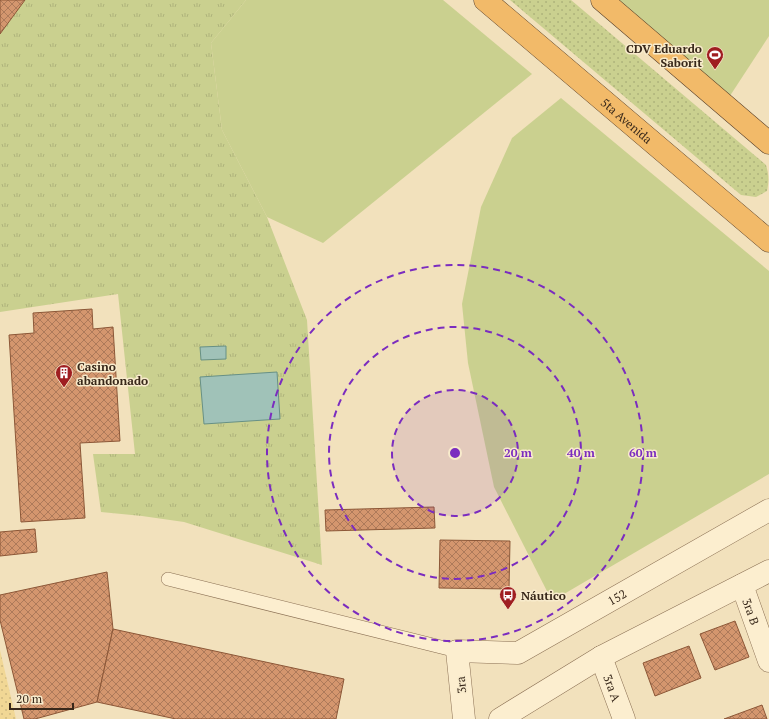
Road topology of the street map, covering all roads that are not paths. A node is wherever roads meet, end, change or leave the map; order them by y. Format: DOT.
graph roads {
  1 [pos="485,0"];
  2 [pos="602,0"];
  3 [pos="769,143"];
  4 [pos="768,240"];
  5 [pos="769,510"];
  6 [pos="769,570"];
  7 [pos="168,579"];
  8 [pos="742,585"];
  9 [pos="457,651"];
  10 [pos="601,657"];
  11 [pos="769,661"];
  12 [pos="464,719"];
  13 [pos="500,719"];
  14 [pos="624,719"];
  1 -- 4 [label="highway, 5ta Avenida"];
  2 -- 3 [label="highway"];
  5 -- 9 [label="street, 152"];
  6 -- 8 [label="street"];
  7 -- 9 [label="lane"];
  8 -- 10 [label="street"];
  8 -- 11 [label="street, 3ra B"];
  9 -- 12 [label="street, 3ra"];
  10 -- 13 [label="street"];
  10 -- 14 [label="street, 3ra A"];
}
